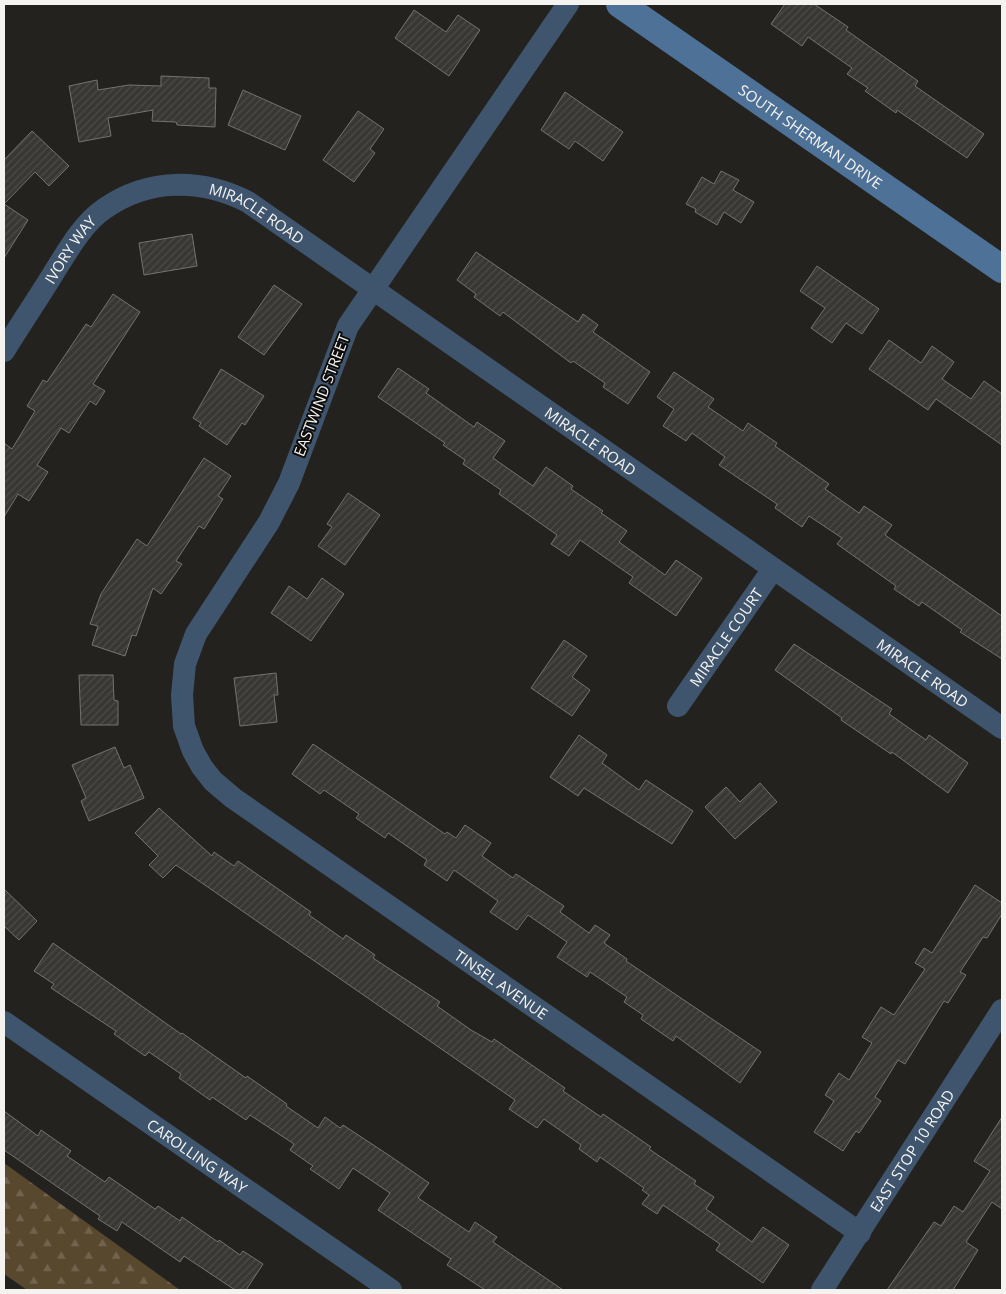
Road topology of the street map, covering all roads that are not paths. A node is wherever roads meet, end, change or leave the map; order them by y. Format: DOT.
graph roads {
  1 [pos="568,4"];
  2 [pos="620,4"];
  3 [pos="166,185"];
  4 [pos="1002,270"];
  5 [pos="373,290"];
  6 [pos="4,351"];
  7 [pos="773,569"];
  8 [pos="182,706"];
  9 [pos="678,706"];
  10 [pos="1002,728"];
  11 [pos="1002,1010"];
  12 [pos="4,1022"];
  13 [pos="860,1233"];
  14 [pos="391,1290"];
  15 [pos="822,1290"];
  1 -- 5 [label="street, EASTWIND STREET"];
  2 -- 4 [label="street, SOUTH SHERMAN DRIVE"];
  3 -- 5 [label="street, MIRACLE ROAD"];
  3 -- 6 [label="street, IVORY WAY"];
  5 -- 7 [label="street, MIRACLE ROAD"];
  5 -- 8 [label="street, EASTWIND STREET"];
  7 -- 9 [label="street, MIRACLE COURT"];
  7 -- 10 [label="street, MIRACLE ROAD"];
  8 -- 13 [label="street, TINSEL AVENUE"];
  11 -- 13 [label="street, EAST STOP 10 ROAD"];
  12 -- 14 [label="street, CAROLLING WAY"];
  13 -- 15 [label="street, EAST STOP 10 ROAD"];
}
